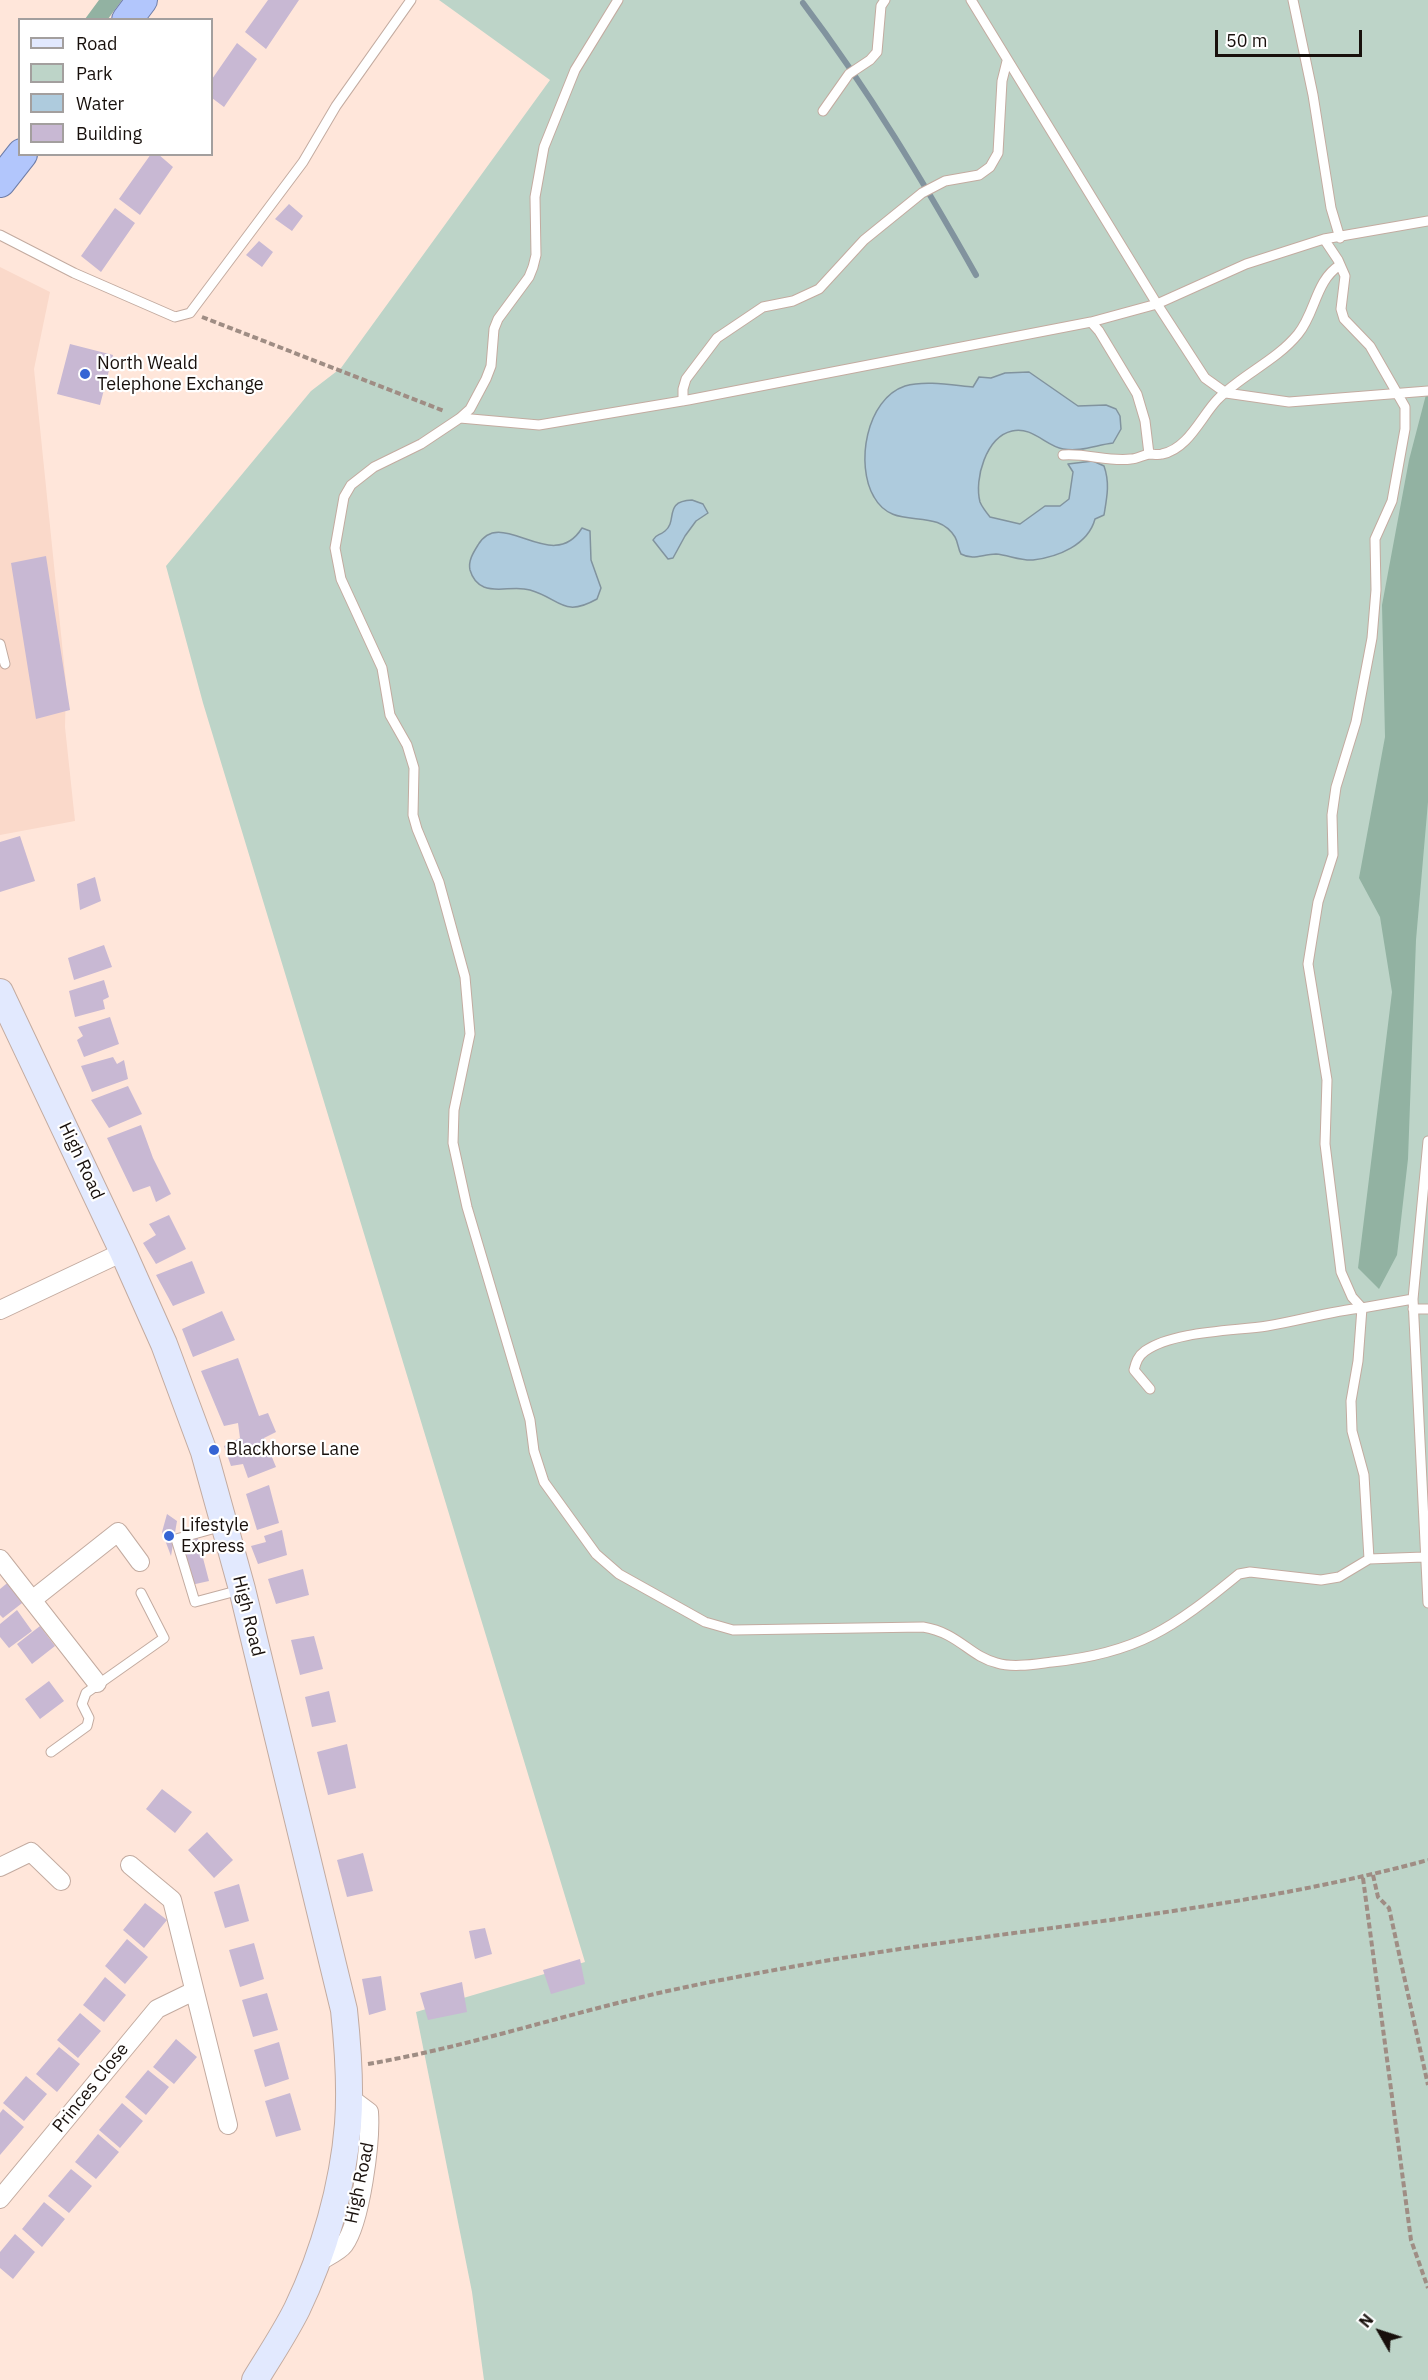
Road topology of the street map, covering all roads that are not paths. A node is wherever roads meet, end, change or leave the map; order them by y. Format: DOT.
graph roads {
  1 [pos="141,0"];
  2 [pos="411,0"];
  3 [pos="618,0"];
  4 [pos="885,0"];
  5 [pos="970,0"];
  6 [pos="1293,0"];
  7 [pos="128,18"];
  8 [pos="1007,62"];
  9 [pos="823,111"];
  10 [pos="20,156"];
  11 [pos="0,182"];
  12 [pos="1428,221"];
  13 [pos="0,235"];
  14 [pos="1340,238"];
  15 [pos="1324,239"];
  16 [pos="1340,265"];
  17 [pos="1157,304"];
  18 [pos="1091,322"];
  19 [pos="1428,391"];
  20 [pos="1226,393"];
  21 [pos="1400,393"];
  22 [pos="683,401"];
  23 [pos="460,418"];
  24 [pos="1149,454"];
  25 [pos="1063,455"];
  26 [pos="0,644"];
  27 [pos="5,664"];
  28 [pos="0,992"];
  29 [pos="1428,1141"];
  30 [pos="123,1252"];
  31 [pos="1413,1299"];
  32 [pos="1362,1308"];
  33 [pos="1413,1309"];
  34 [pos="1428,1309"];
  35 [pos="0,1310"];
  36 [pos="1150,1389"];
  37 [pos="225,1525"];
  38 [pos="1424,1557"];
  39 [pos="0,1558"];
  40 [pos="1369,1559"];
  41 [pos="140,1562"];
  42 [pos="242,1589"];
  43 [pos="141,1593"];
  44 [pos="32,1600"];
  45 [pos="1428,1603"];
  46 [pos="97,1683"];
  47 [pos="51,1752"];
  48 [pos="130,1865"];
  49 [pos="0,1867"];
  50 [pos="61,1881"];
  51 [pos="194,1991"];
  52 [pos="228,2125"];
  53 [pos="0,2199"];
  54 [pos="255,2380"];
  1 -- 7 [label="highway"];
  2 -- 13 [label="lane"];
  3 -- 23 [label="lane"];
  4 -- 9 [label="lane"];
  5 -- 8 [label="lane"];
  6 -- 14 [label="lane"];
  8 -- 17 [label="lane"];
  8 -- 22 [label="lane"];
  10 -- 11 [label="highway"];
  12 -- 14 [label="lane"];
  14 -- 15 [label="lane"];
  15 -- 16 [label="lane"];
  15 -- 17 [label="lane"];
  16 -- 20 [label="lane"];
  16 -- 21 [label="lane"];
  17 -- 18 [label="lane"];
  17 -- 20 [label="lane"];
  18 -- 22 [label="lane"];
  18 -- 24 [label="lane"];
  19 -- 21 [label="lane"];
  20 -- 21 [label="lane"];
  20 -- 24 [label="lane"];
  21 -- 32 [label="lane"];
  22 -- 23 [label="lane"];
  23 -- 40 [label="lane"];
  24 -- 25 [label="lane"];
  26 -- 27 [label="lane"];
  28 -- 30 [label="main road, High Road"];
  29 -- 31 [label="lane"];
  30 -- 35 [label="street"];
  30 -- 37 [label="main road, High Road"];
  31 -- 32 [label="lane"];
  31 -- 33 [label="lane"];
  32 -- 36 [label="lane"];
  32 -- 40 [label="lane"];
  33 -- 34 [label="lane"];
  33 -- 38 [label="lane"];
  37 -- 42 [label="main road, High Road"];
  37 -- 42 [label="lane"];
  38 -- 40 [label="lane"];
  38 -- 45 [label="lane"];
  39 -- 44 [label="street"];
  41 -- 44 [label="street"];
  42 -- 54 [label="main road, High Road"];
  43 -- 46 [label="lane"];
  44 -- 46 [label="street"];
  46 -- 47 [label="lane"];
  48 -- 51 [label="street"];
  49 -- 50 [label="street"];
  51 -- 52 [label="street"];
  51 -- 53 [label="street, Princes Close"];
}
